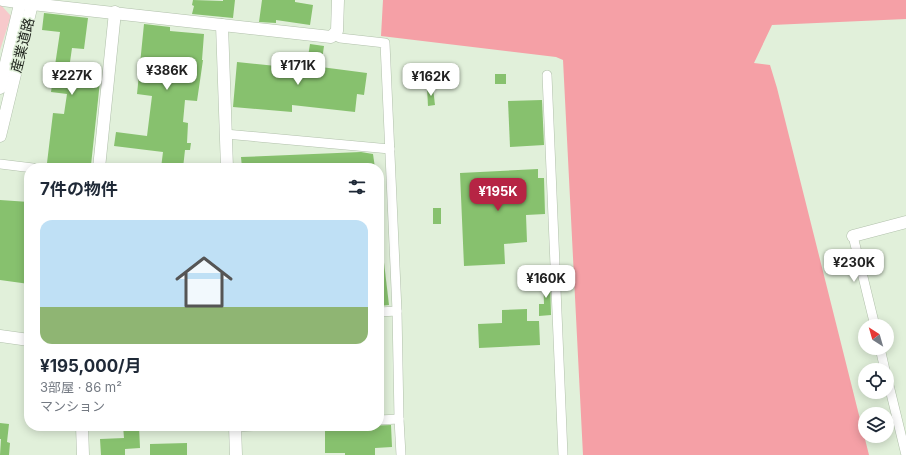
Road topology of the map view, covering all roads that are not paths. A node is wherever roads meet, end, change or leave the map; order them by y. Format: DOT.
graph roads {
  1 [pos="3,0"];
  2 [pos="338,0"];
  3 [pos="27,2"];
  4 [pos="114,12"];
  5 [pos="222,26"];
  6 [pos="334,35"];
  7 [pos="547,75"];
  8 [pos="0,88"];
  9 [pos="225,134"];
  10 [pos="0,136"];
  11 [pos="390,149"];
  12 [pos="99,163"];
  13 [pos="226,163"];
  14 [pos="0,164"];
  15 [pos="24,167"];
  16 [pos="906,222"];
  17 [pos="853,236"];
  18 [pos="397,311"];
  19 [pos="384,312"];
  20 [pos="873,319"];
  21 [pos="0,336"];
  22 [pos="24,339"];
  23 [pos="892,399"];
  24 [pos="399,419"];
  25 [pos="384,420"];
  26 [pos="82,431"];
  27 [pos="235,431"];
  28 [pos="906,454"];
  29 [pos="83,455"];
  30 [pos="236,455"];
  31 [pos="401,455"];
  32 [pos="563,455"];
  1 -- 3 [label="street"];
  2 -- 6 [label="street"];
  3 -- 4 [label="street"];
  3 -- 8 [label="street, 産業道路"];
  3 -- 10 [label="street, 産業道路"];
  4 -- 5 [label="street"];
  4 -- 12 [label="street"];
  5 -- 6 [label="street"];
  5 -- 9 [label="street"];
  6 -- 11 [label="street"];
  7 -- 32 [label="street"];
  9 -- 11 [label="street"];
  9 -- 13 [label="street"];
  11 -- 18 [label="street"];
  14 -- 15 [label="street"];
  16 -- 17 [label="street"];
  17 -- 20 [label="street"];
  18 -- 19 [label="street"];
  18 -- 24 [label="street"];
  21 -- 22 [label="street"];
  23 -- 28 [label="street"];
  24 -- 25 [label="street"];
  24 -- 31 [label="street"];
  26 -- 29 [label="street"];
  27 -- 30 [label="street"];
}
